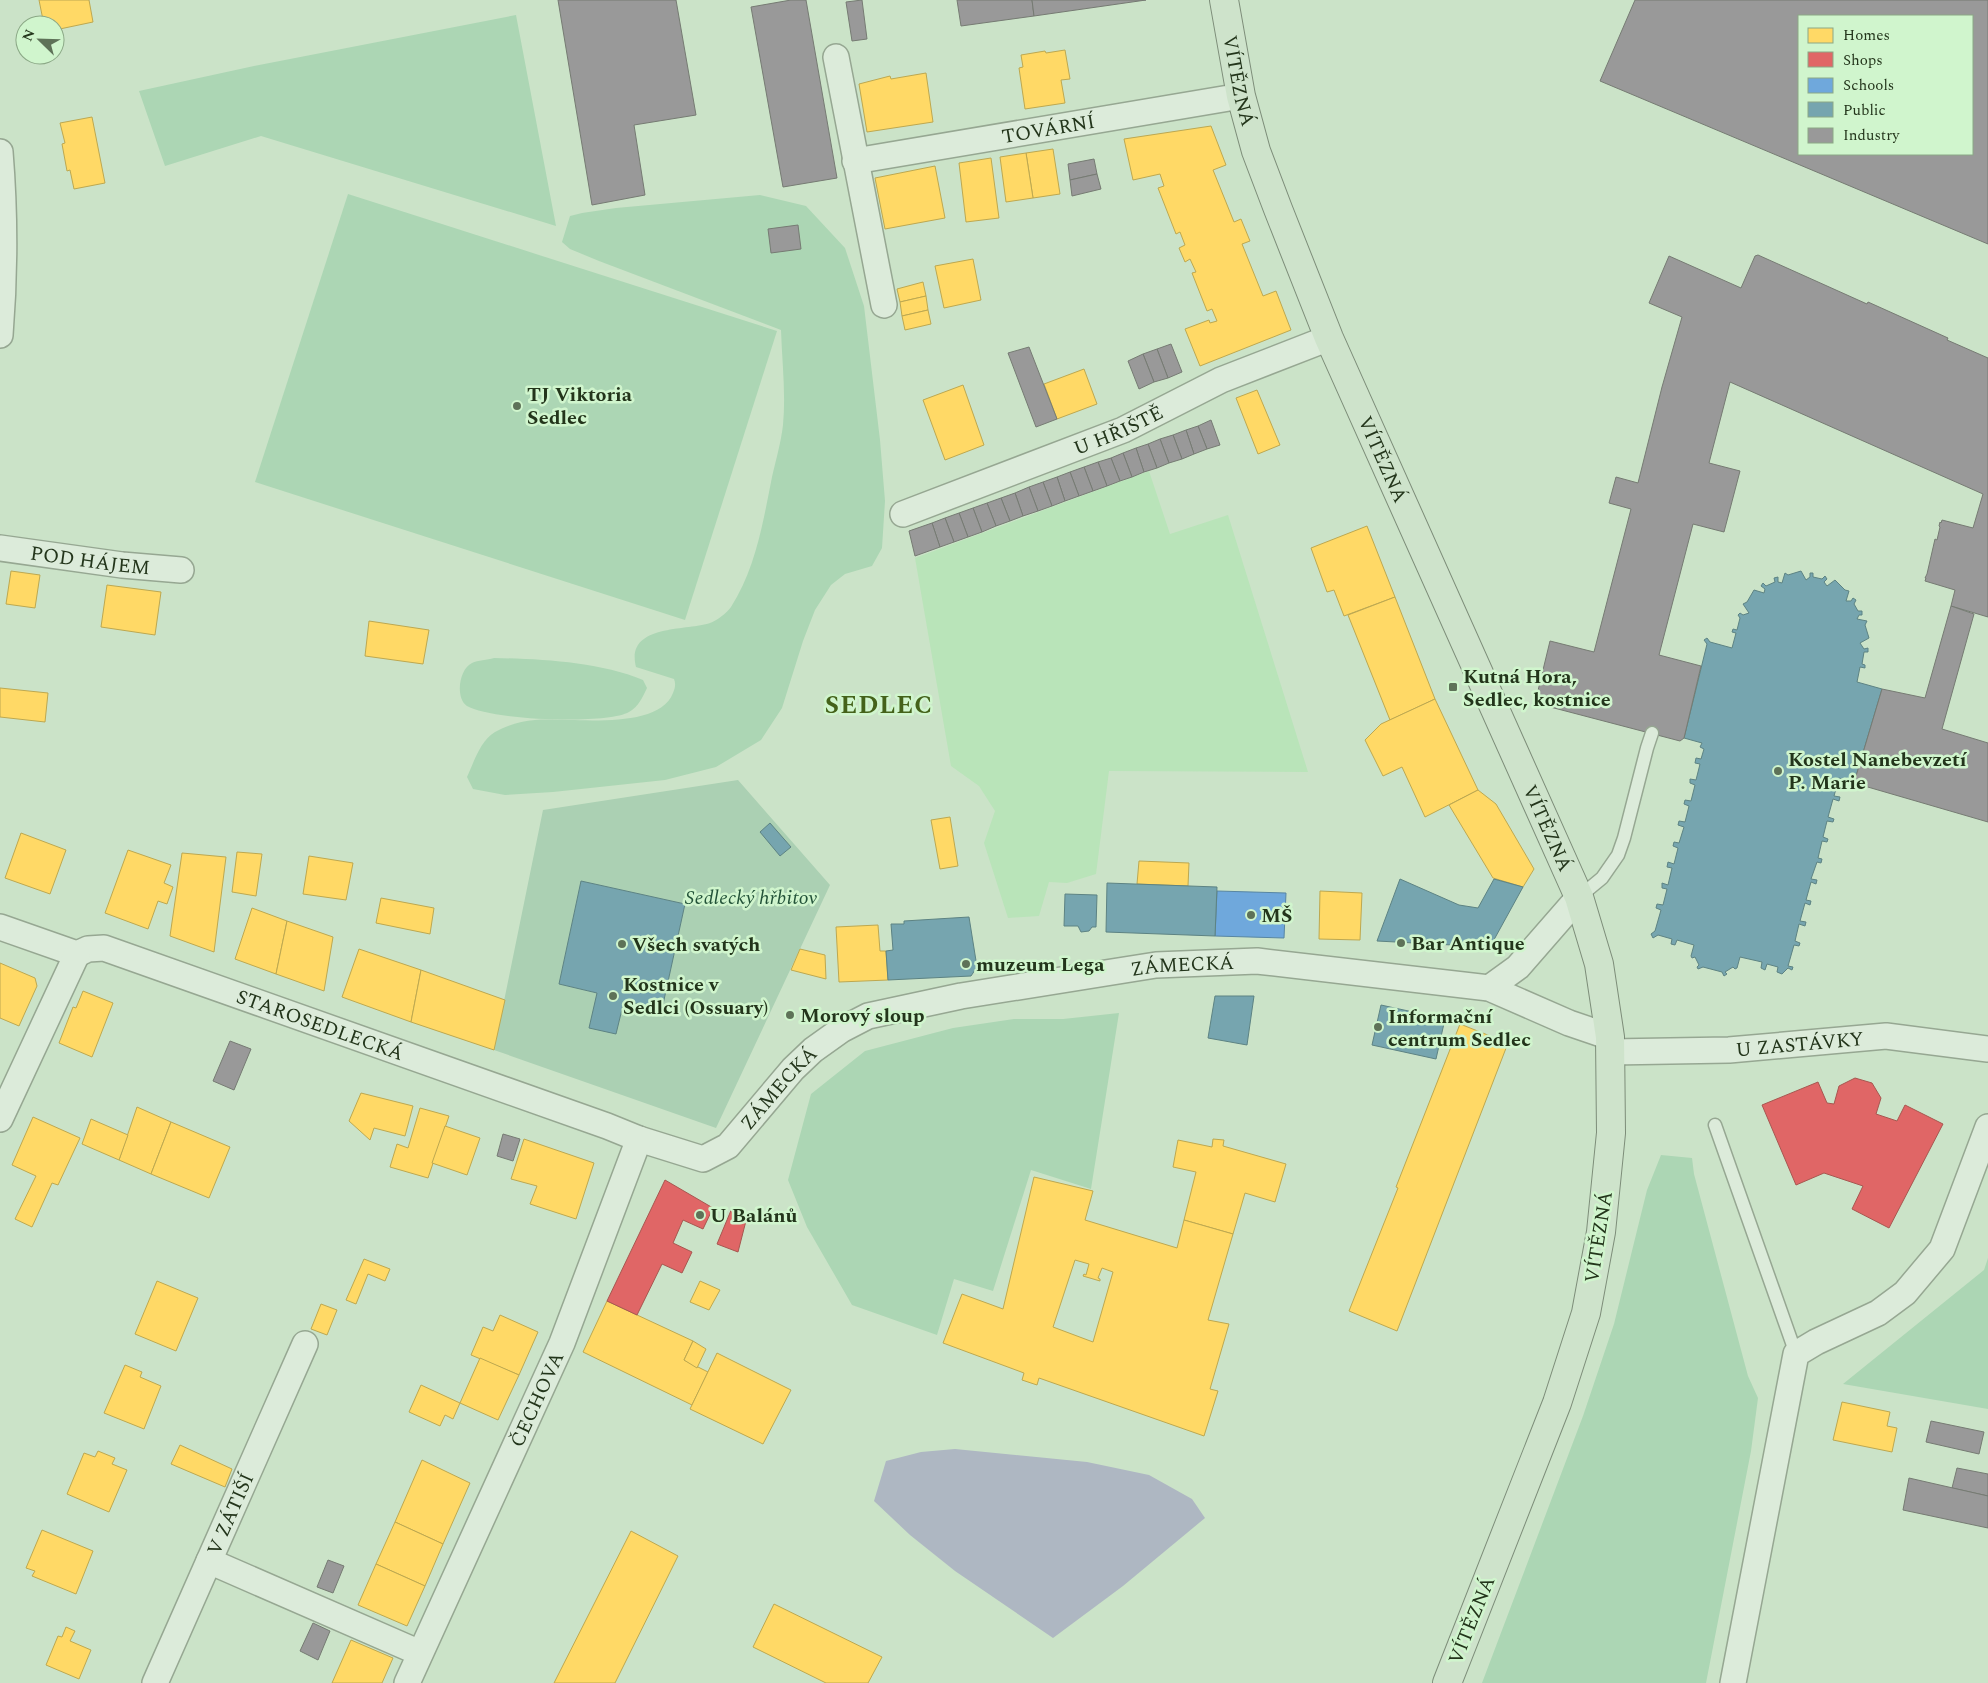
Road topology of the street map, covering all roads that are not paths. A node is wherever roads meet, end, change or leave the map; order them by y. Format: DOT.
graph roads {
  1 [pos="1224,0"];
  2 [pos="836,57"];
  3 [pos="1241,96"];
  4 [pos="0,152"];
  5 [pos="855,162"];
  6 [pos="884,304"];
  7 [pos="0,334"];
  8 [pos="1329,338"];
  9 [pos="903,514"];
  10 [pos="0,548"];
  11 [pos="181,570"];
  12 [pos="1652,733"];
  13 [pos="1579,897"];
  14 [pos="0,927"];
  15 [pos="77,954"];
  16 [pos="1489,988"];
  17 [pos="1611,1045"];
  18 [pos="1988,1049"];
  19 [pos="0,1119"];
  20 [pos="1715,1126"];
  21 [pos="1988,1127"];
  22 [pos="639,1138"];
  23 [pos="304,1344"];
  24 [pos="1796,1354"];
  25 [pos="209,1561"];
  26 [pos="420,1653"];
  27 [pos="156,1683"];
  28 [pos="407,1683"];
  29 [pos="1447,1683"];
  30 [pos="1733,1683"];
  1 -- 3 [label="main road, VÍTĚZNÁ"];
  2 -- 5 [label="street"];
  3 -- 5 [label="street, TOVÁRNÍ"];
  3 -- 8 [label="main road, VÍTĚZNÁ"];
  4 -- 7 [label="street"];
  5 -- 6 [label="street"];
  8 -- 9 [label="street, U HŘIŠTĚ"];
  8 -- 13 [label="main road, VÍTĚZNÁ"];
  10 -- 11 [label="street, POD HÁJEM"];
  12 -- 13 [label="lane"];
  13 -- 16 [label="street"];
  13 -- 17 [label="main road, VÍTĚZNÁ"];
  14 -- 15 [label="street"];
  15 -- 19 [label="street"];
  15 -- 22 [label="street, STAROSEDLECKÁ"];
  16 -- 17 [label="street, ZÁMECKÁ"];
  16 -- 22 [label="street, ZÁMECKÁ"];
  17 -- 18 [label="street, U ZASTÁVKY"];
  17 -- 29 [label="main road, VÍTĚZNÁ"];
  20 -- 24 [label="lane"];
  21 -- 24 [label="street"];
  22 -- 26 [label="street, ČECHOVA"];
  23 -- 25 [label="street, V ZÁTIŠÍ"];
  24 -- 30 [label="street"];
  25 -- 26 [label="street"];
  25 -- 27 [label="street, V ZÁTIŠÍ"];
  26 -- 28 [label="street, ČECHOVA"];
}
